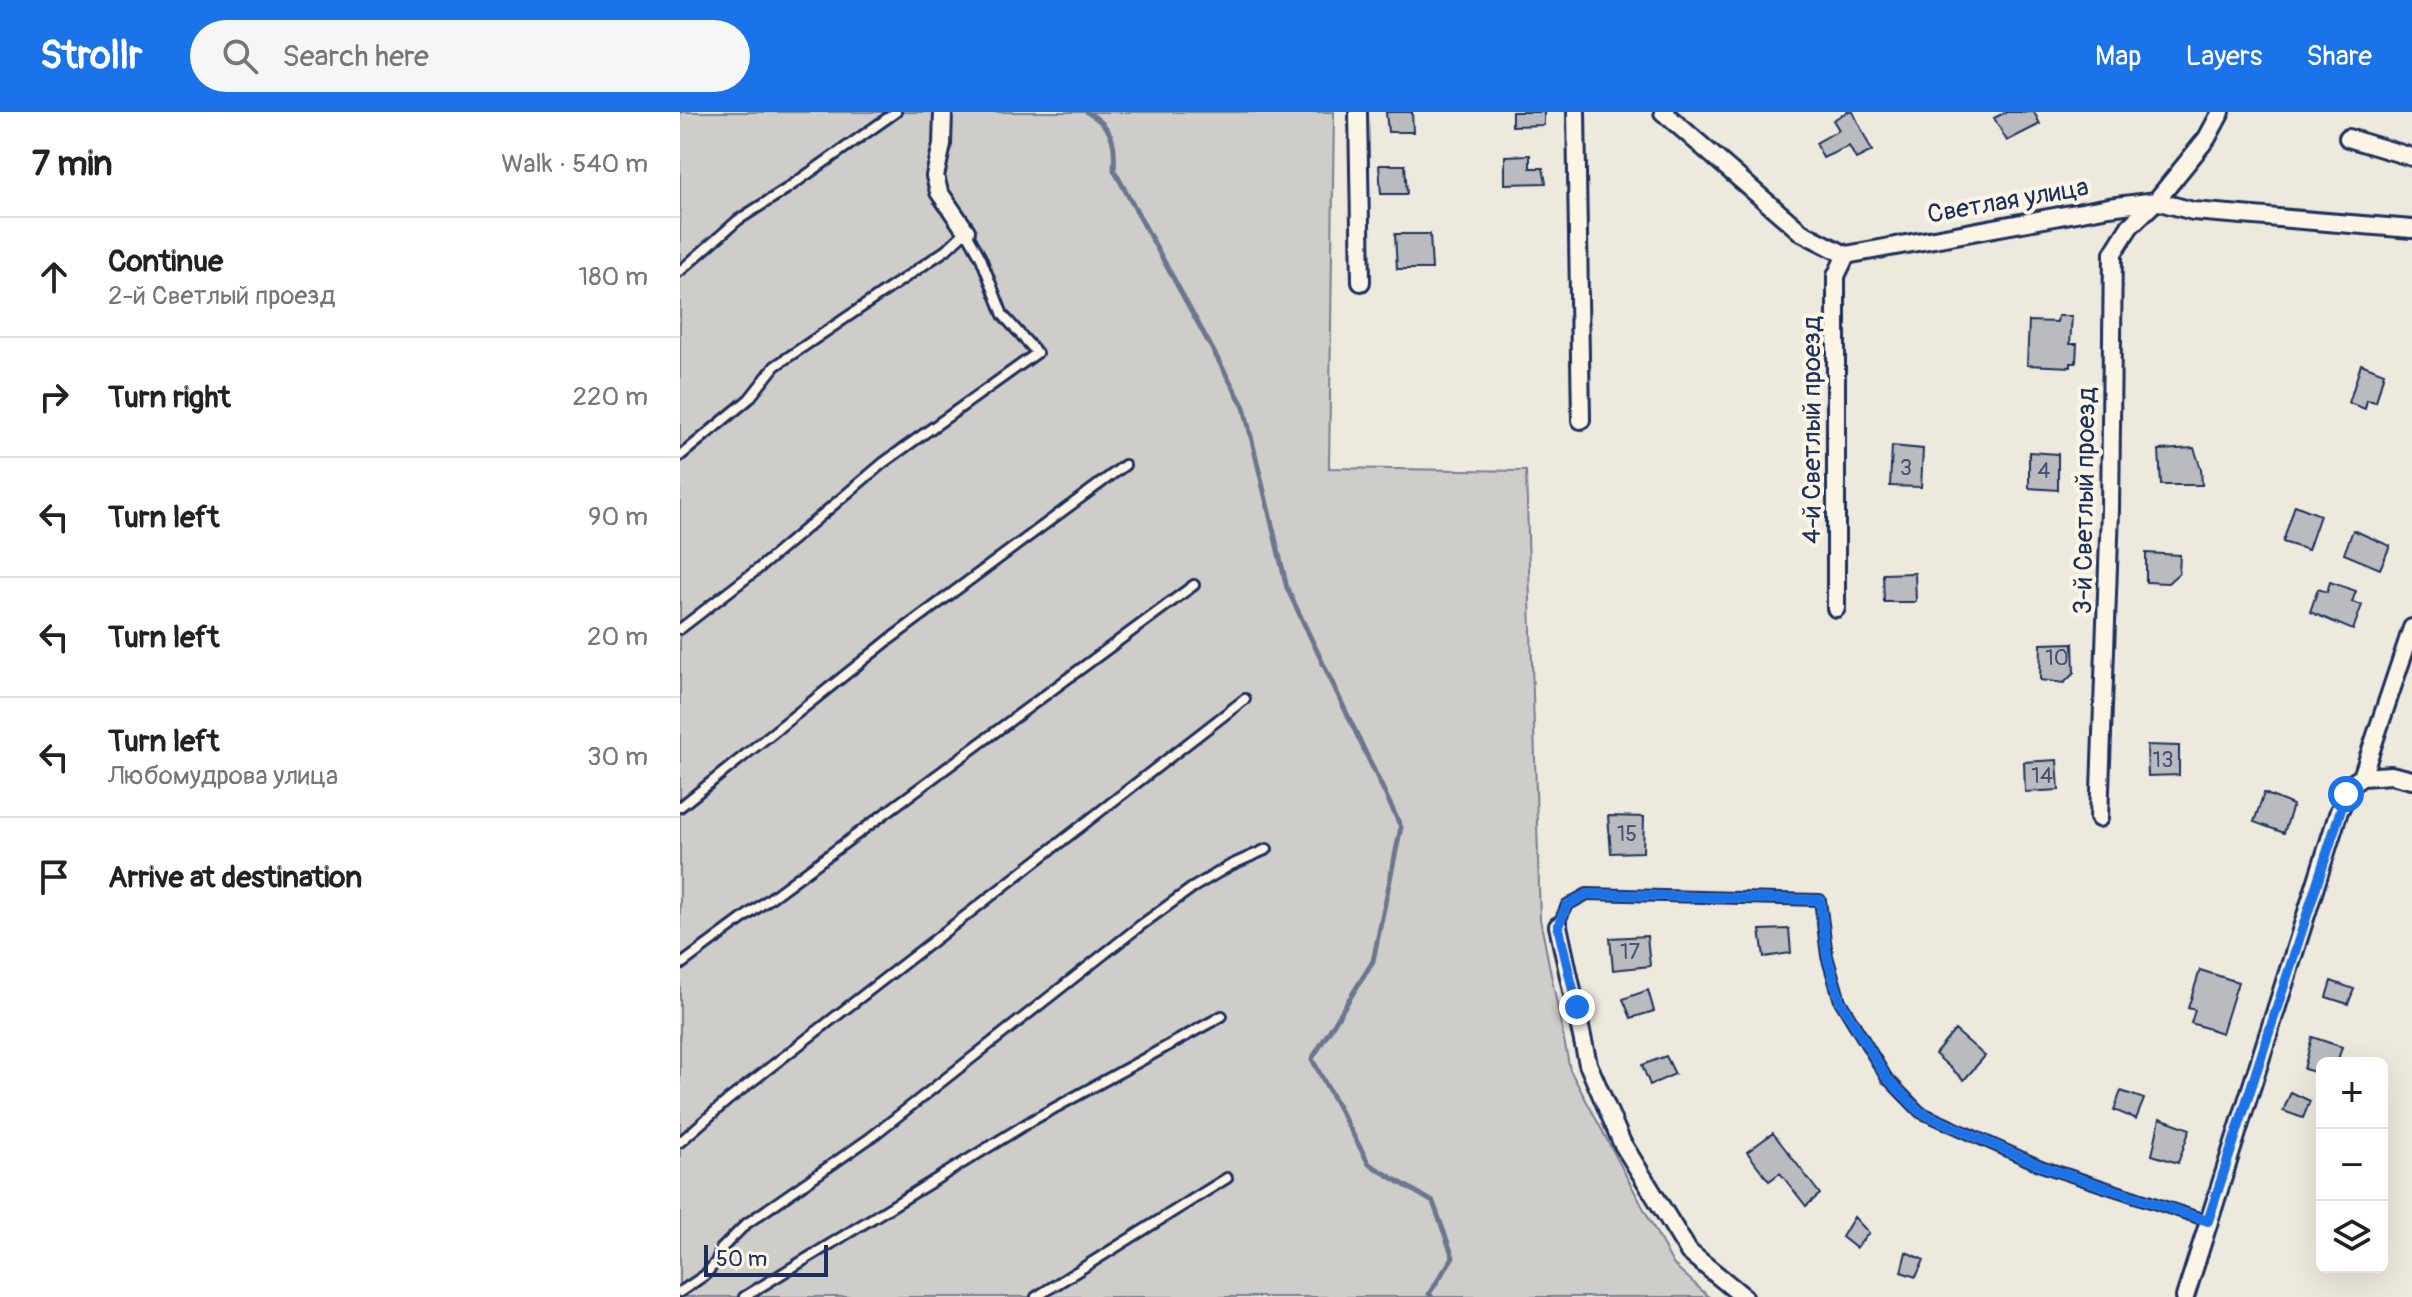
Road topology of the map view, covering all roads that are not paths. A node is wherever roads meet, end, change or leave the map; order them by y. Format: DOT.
graph roads {
  1 [pos="896,112"];
  2 [pos="943,112"];
  3 [pos="1358,112"];
  4 [pos="1576,112"];
  5 [pos="1663,112"];
  6 [pos="2221,112"];
  7 [pos="2348,138"];
  8 [pos="2412,157"];
  9 [pos="2156,201"];
  10 [pos="2412,229"];
  11 [pos="966,231"];
  12 [pos="1846,255"];
  13 [pos="680,271"];
  14 [pos="1361,282"];
  15 [pos="1581,420"];
  16 [pos="680,456"];
  17 [pos="1125,465"];
  18 [pos="1194,585"];
  19 [pos="1836,608"];
  20 [pos="2412,628"];
  21 [pos="680,629"];
  22 [pos="1245,699"];
  23 [pos="2362,777"];
  24 [pos="2412,780"];
  25 [pos="680,807"];
  26 [pos="2099,818"];
  27 [pos="1267,849"];
  28 [pos="1558,926"];
  29 [pos="680,965"];
  30 [pos="1222,1016"];
  31 [pos="680,1142"];
  32 [pos="1227,1178"];
  33 [pos="2208,1221"];
  34 [pos="680,1292"];
  35 [pos="744,1297"];
  36 [pos="1036,1297"];
  37 [pos="1744,1297"];
  38 [pos="2185,1297"];
  1 -- 13 [label="lane"];
  2 -- 11 [label="street"];
  3 -- 14 [label="street"];
  4 -- 15 [label="street"];
  5 -- 12 [label="street"];
  6 -- 9 [label="street, 3-й Светлый проезд"];
  7 -- 8 [label="street"];
  9 -- 10 [label="street, Светлая улица"];
  9 -- 12 [label="street, Светлая улица"];
  9 -- 26 [label="street, 3-й Светлый проезд"];
  11 -- 16 [label="lane"];
  11 -- 21 [label="lane"];
  12 -- 19 [label="street, 4-й Светлый проезд"];
  17 -- 25 [label="lane"];
  18 -- 29 [label="lane"];
  20 -- 23 [label="street"];
  22 -- 31 [label="lane"];
  23 -- 24 [label="street"];
  23 -- 33 [label="street"];
  27 -- 34 [label="lane"];
  28 -- 33 [label="lane"];
  28 -- 37 [label="street"];
  30 -- 35 [label="lane"];
  32 -- 36 [label="lane"];
  33 -- 38 [label="street"];
}
